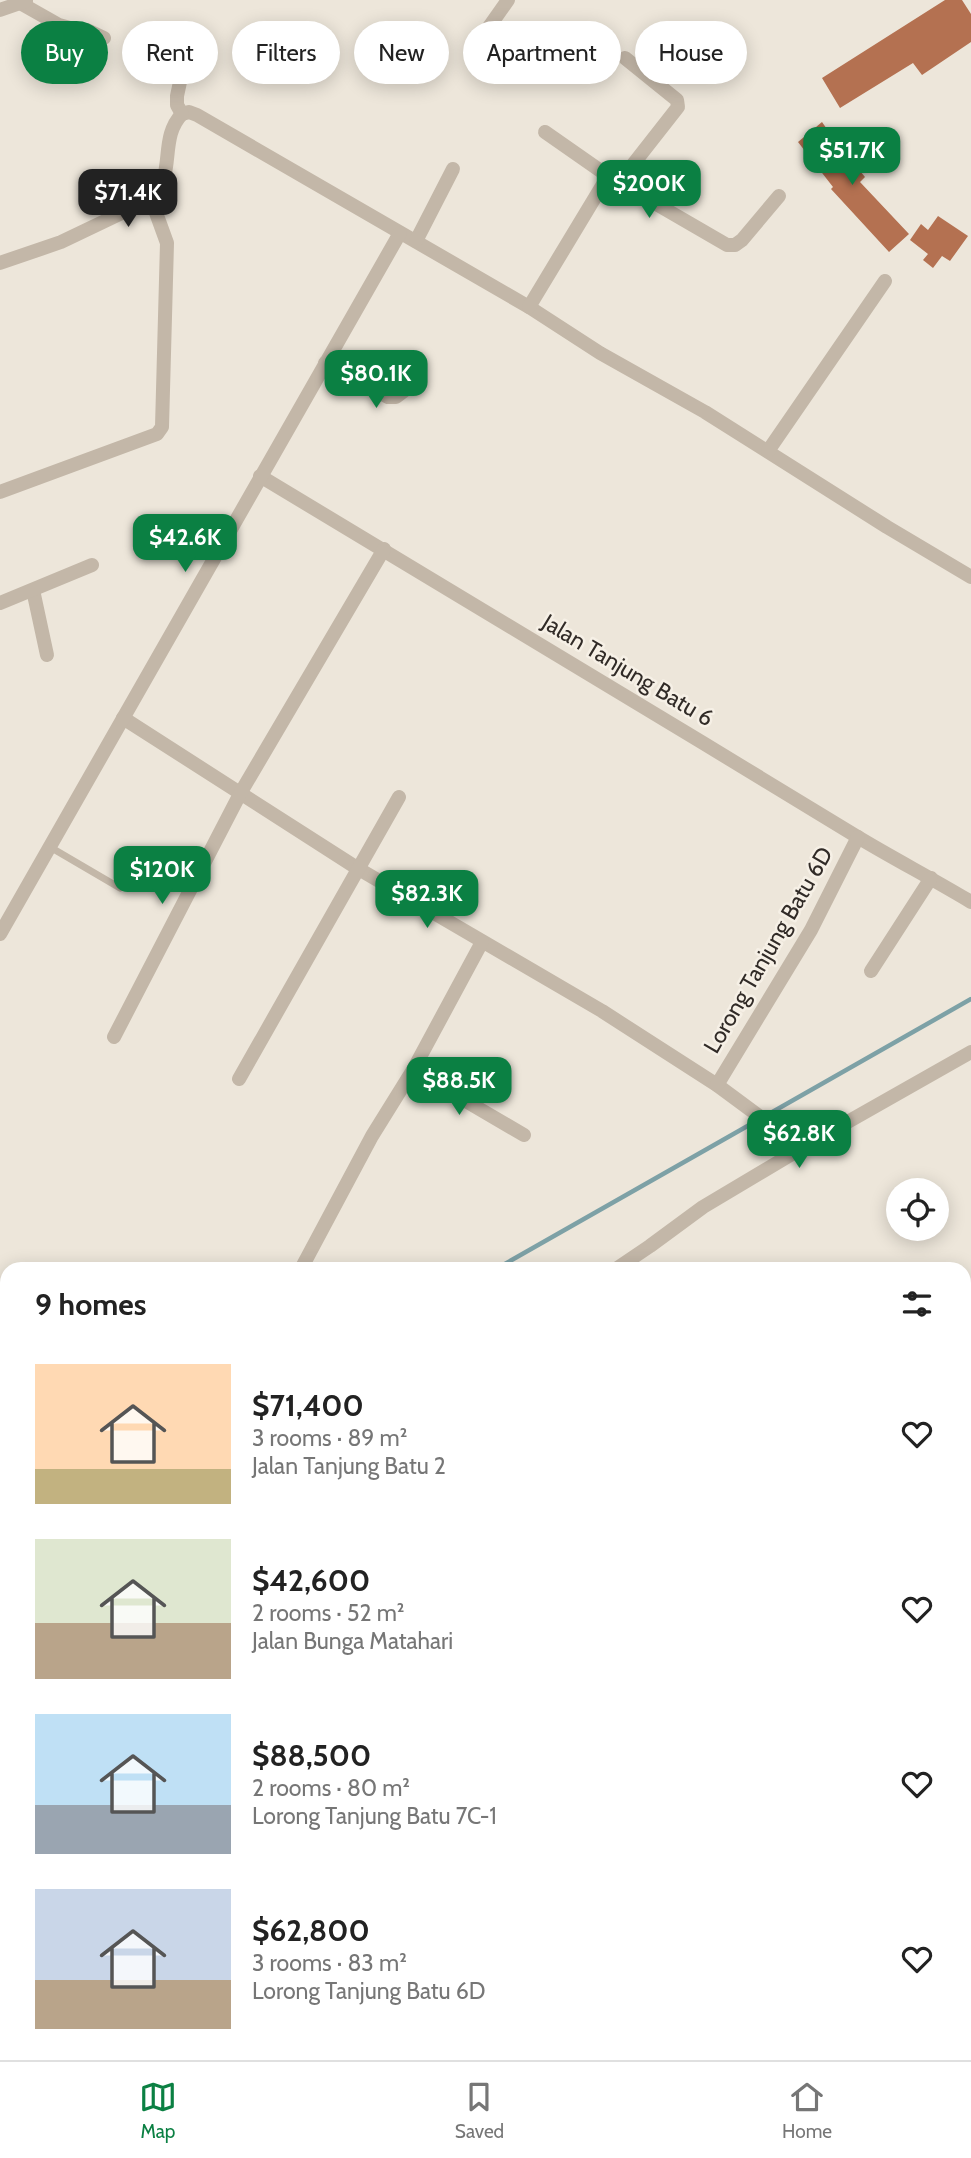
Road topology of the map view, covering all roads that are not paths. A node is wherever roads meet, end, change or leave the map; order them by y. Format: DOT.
graph roads {
  1 [pos="508,0"];
  2 [pos="24,2"];
  3 [pos="0,10"];
  4 [pos="53,21"];
  5 [pos="493,21"];
  6 [pos="625,58"];
  7 [pos="180,84"];
  8 [pos="181,114"];
  9 [pos="545,132"];
  10 [pos="453,169"];
  11 [pos="614,179"];
  12 [pos="779,197"];
  13 [pos="150,199"];
  14 [pos="400,233"];
  15 [pos="416,241"];
  16 [pos="0,263"];
  17 [pos="885,281"];
  18 [pos="529,307"];
  19 [pos="324,363"];
  20 [pos="413,376"];
  21 [pos="768,451"];
  22 [pos="260,477"];
  23 [pos="0,492"];
  24 [pos="384,550"];
  25 [pos="92,565"];
  26 [pos="971,577"];
  27 [pos="33,590"];
  28 [pos="0,603"];
  29 [pos="47,655"];
  30 [pos="123,718"];
  31 [pos="240,792"];
  32 [pos="399,797"];
  33 [pos="858,837"];
  34 [pos="50,847"];
  35 [pos="357,868"];
  36 [pos="931,877"];
  37 [pos="120,888"];
  38 [pos="971,902"];
  39 [pos="0,934"];
  40 [pos="482,942"];
  41 [pos="871,971"];
  42 [pos="114,1037"];
  43 [pos="971,1052"];
  44 [pos="412,1070"];
  45 [pos="239,1079"];
  46 [pos="717,1085"];
  47 [pos="524,1135"];
  48 [pos="798,1151"];
  49 [pos="305,1262"];
  50 [pos="626,1262"];
  1 -- 5 [label="street"];
  2 -- 3 [label="street"];
  2 -- 4 [label="street"];
  6 -- 11 [label="street"];
  7 -- 8 [label="street"];
  8 -- 13 [label="street"];
  8 -- 14 [label="street"];
  9 -- 11 [label="street"];
  10 -- 15 [label="street"];
  11 -- 12 [label="street"];
  11 -- 18 [label="street"];
  13 -- 16 [label="street"];
  13 -- 23 [label="street"];
  14 -- 15 [label="street"];
  14 -- 19 [label="street"];
  15 -- 18 [label="street"];
  17 -- 21 [label="street"];
  18 -- 21 [label="street"];
  19 -- 20 [label="street"];
  19 -- 22 [label="street"];
  21 -- 26 [label="street"];
  22 -- 24 [label="street, Jalan Tanjung Batu 6"];
  22 -- 30 [label="street"];
  24 -- 31 [label="street"];
  24 -- 33 [label="street, Jalan Tanjung Batu 6"];
  25 -- 27 [label="street"];
  27 -- 28 [label="street"];
  27 -- 29 [label="street"];
  30 -- 31 [label="street"];
  30 -- 34 [label="street"];
  31 -- 35 [label="street"];
  31 -- 42 [label="street"];
  32 -- 35 [label="street"];
  33 -- 36 [label="street, Jalan Tanjung Batu 6"];
  33 -- 46 [label="street, Lorong Tanjung Batu 6D"];
  34 -- 37 [label="lane"];
  34 -- 39 [label="street"];
  35 -- 40 [label="street"];
  35 -- 45 [label="street"];
  36 -- 38 [label="street, Jalan Tanjung Batu 6"];
  36 -- 41 [label="street"];
  40 -- 44 [label="street"];
  40 -- 46 [label="street"];
  43 -- 48 [label="street"];
  44 -- 47 [label="street"];
  44 -- 49 [label="street"];
  46 -- 48 [label="street"];
  48 -- 50 [label="street"];
}
